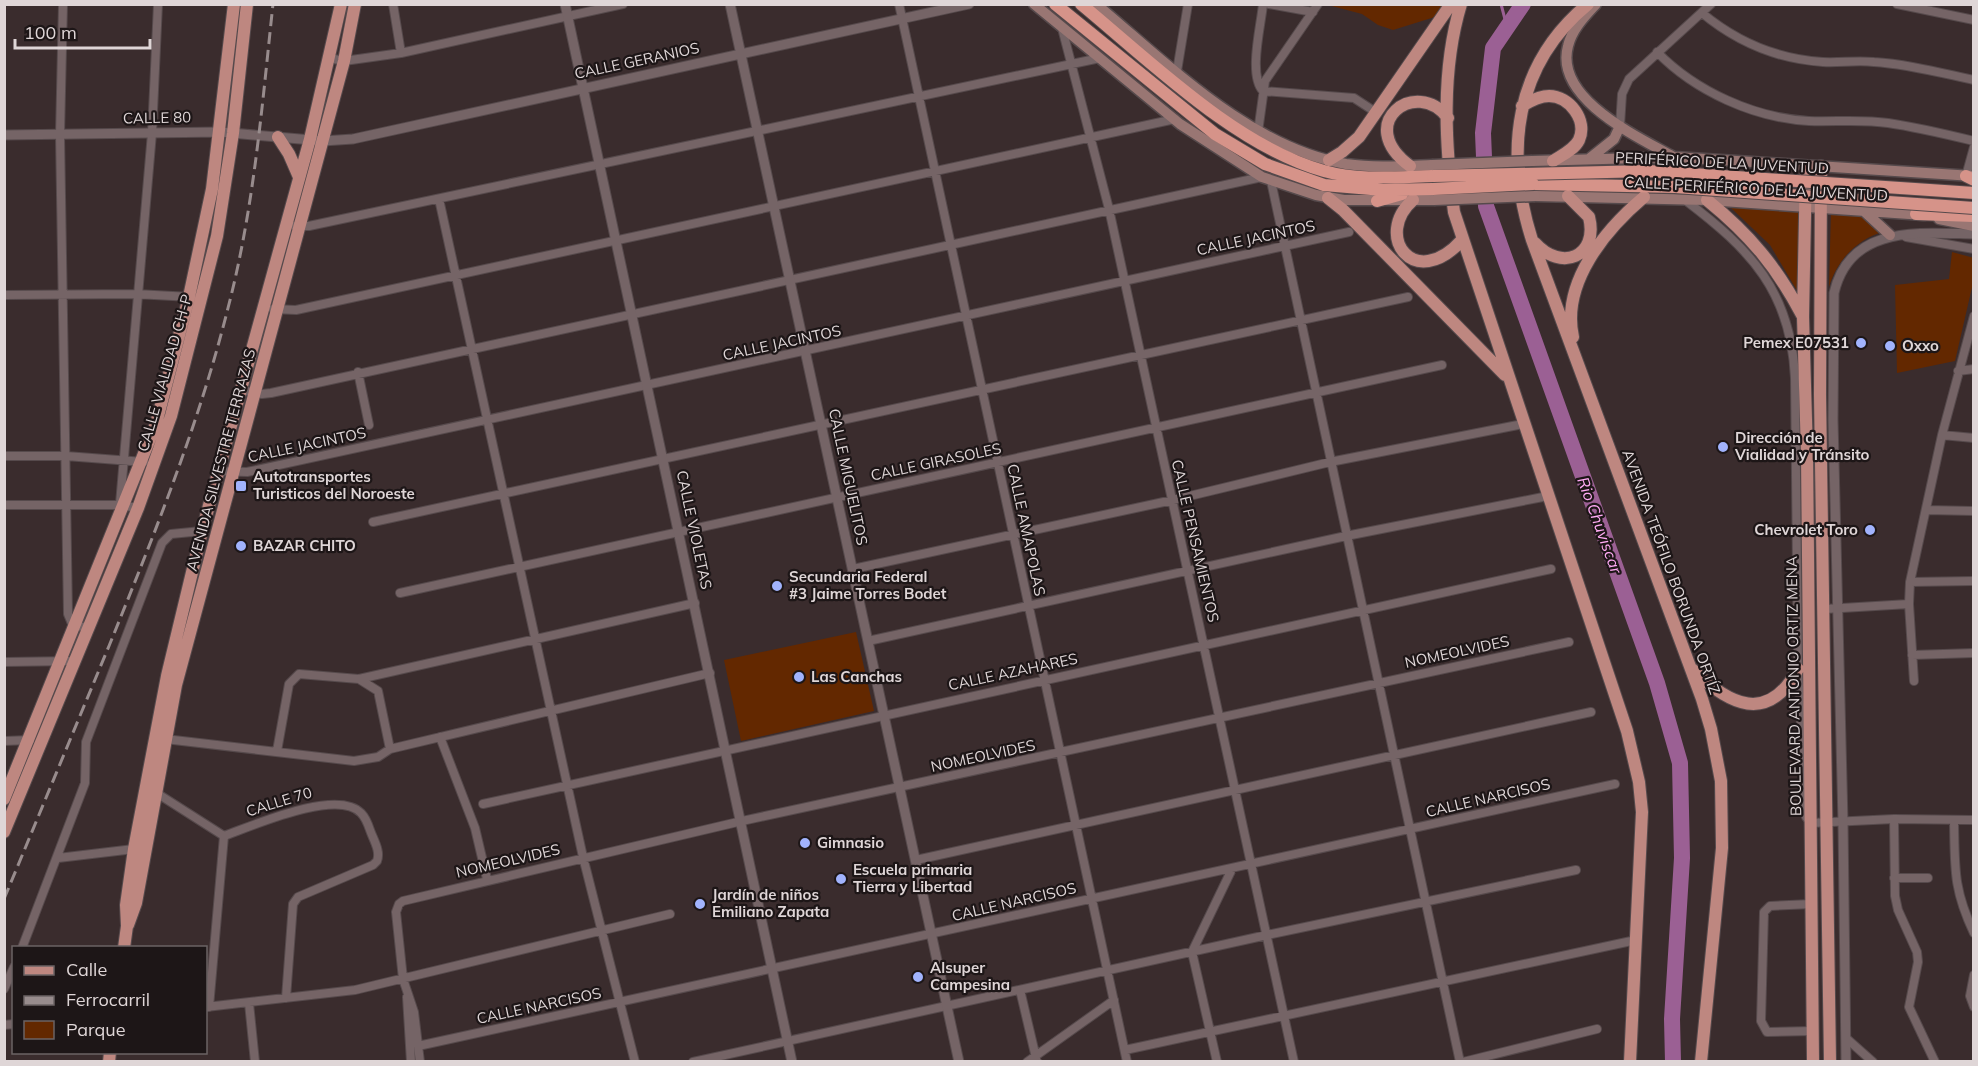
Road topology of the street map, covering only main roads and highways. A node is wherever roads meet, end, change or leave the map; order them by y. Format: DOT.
graph roads {
  1 [pos="234,4"];
  2 [pos="247,4"];
  3 [pos="340,4"];
  4 [pos="355,4"];
  5 [pos="1034,4"];
  6 [pos="1055,4"];
  7 [pos="1081,4"];
  8 [pos="1096,4"];
  9 [pos="1450,4"];
  10 [pos="1461,4"];
  11 [pos="1588,4"];
  12 [pos="1596,4"];
  13 [pos="1522,106"];
  14 [pos="1448,118"];
  15 [pos="1620,126"];
  16 [pos="227,133"];
  17 [pos="278,136"];
  18 [pos="1674,157"];
  19 [pos="1589,159"];
  20 [pos="1329,160"];
  21 [pos="1553,161"];
  22 [pos="1410,166"];
  23 [pos="1806,166"];
  24 [pos="1821,166"];
  25 [pos="299,177"];
  26 [pos="1971,177"];
  27 [pos="1431,184"];
  28 [pos="1675,187"];
  29 [pos="1534,190"];
  30 [pos="1974,193"];
  31 [pos="1568,196"];
  32 [pos="1644,197"];
  33 [pos="1328,198"];
  34 [pos="1413,200"];
  35 [pos="1707,200"];
  36 [pos="1377,201"];
  37 [pos="1806,205"];
  38 [pos="1821,206"];
  39 [pos="1974,208"];
  40 [pos="1864,210"];
  41 [pos="1916,214"];
  42 [pos="1974,216"];
  43 [pos="1974,226"];
  44 [pos="1890,235"];
  45 [pos="1462,240"];
  46 [pos="1532,240"];
  47 [pos="195,298"];
  48 [pos="1803,317"];
  49 [pos="1508,378"];
  50 [pos="1583,379"];
  51 [pos="1822,492"];
  52 [pos="1835,492"];
  53 [pos="128,506"];
  54 [pos="1689,666"];
  55 [pos="1798,669"];
  56 [pos="4,799"];
  57 [pos="5,829"];
  58 [pos="128,926"];
  59 [pos="124,946"];
  60 [pos="1630,1062"];
  61 [pos="1701,1062"];
  62 [pos="1813,1062"];
  63 [pos="1830,1062"];
  1 -- 16 [label="main road, CALLE VIALIDAD CH-P"];
  2 -- 16 [label="main road, CALLE VIALIDAD CH-P"];
  3 -- 25 [label="main road, AVENIDA SILVESTRE TERRAZAS"];
  4 -- 58 [label="main road, AVENIDA SILVESTRE TERRAZAS"];
  5 -- 33 [label="main road"];
  6 -- 27 [label="highway"];
  7 -- 27 [label="highway"];
  8 -- 20 [label="main road"];
  9 -- 20 [label="main road"];
  10 -- 14 [label="main road"];
  11 -- 13 [label="main road, AVENIDA TEÓFILO BORUNDA ORTÍZ"];
  12 -- 15 [label="main road"];
  13 -- 21 [label="main road"];
  13 -- 46 [label="main road, AVENIDA TEÓFILO BORUNDA ORTÍZ"];
  14 -- 22 [label="main road"];
  14 -- 45 [label="main road"];
  15 -- 18 [label="main road"];
  15 -- 19 [label="main road"];
  16 -- 47 [label="main road, CALLE VIALIDAD CH-P"];
  17 -- 25 [label="main road"];
  18 -- 19 [label="main road, CALLE PERIFÉRICO DE LA JUVENTUD"];
  18 -- 23 [label="main road, CALLE PERIFÉRICO DE LA JUVENTUD"];
  19 -- 21 [label="main road, CALLE PERIFÉRICO DE LA JUVENTUD"];
  20 -- 22 [label="main road"];
  21 -- 27 [label="main road, CALLE PERIFÉRICO DE LA JUVENTUD, bridge"];
  22 -- 27 [label="main road"];
  23 -- 24 [label="main road, CALLE PERIFÉRICO DE LA JUVENTUD"];
  23 -- 37 [label="main road, BOULEVARD ANTONIO ORTIZ MENA"];
  24 -- 26 [label="main road, CALLE PERIFÉRICO DE LA JUVENTUD"];
  24 -- 38 [label="main road, BOULEVARD ANTONIO ORTIZ MENA"];
  25 -- 58 [label="main road, AVENIDA SILVESTRE TERRAZAS"];
  27 -- 29 [label="highway, bridge"];
  27 -- 30 [label="highway, PERIFÉRICO DE LA JUVENTUD, bridge"];
  27 -- 34 [label="main road"];
  27 -- 36 [label="highway"];
  28 -- 29 [label="highway, CALLE PERIFÉRICO DE LA JUVENTUD"];
  28 -- 39 [label="highway, PERIFÉRICO DE LA JUVENTUD, bridge"];
  29 -- 31 [label="main road, CALLE PERIFÉRICO DE LA JUVENTUD"];
  31 -- 32 [label="main road, CALLE PERIFÉRICO DE LA JUVENTUD"];
  31 -- 46 [label="main road"];
  32 -- 35 [label="main road, CALLE PERIFÉRICO DE LA JUVENTUD"];
  32 -- 50 [label="main road"];
  33 -- 36 [label="main road"];
  33 -- 49 [label="main road"];
  34 -- 36 [label="main road"];
  34 -- 45 [label="main road"];
  35 -- 37 [label="main road, CALLE PERIFÉRICO DE LA JUVENTUD"];
  35 -- 48 [label="main road"];
  37 -- 38 [label="main road, CALLE PERIFÉRICO DE LA JUVENTUD"];
  37 -- 48 [label="main road, BOULEVARD ANTONIO ORTIZ MENA"];
  38 -- 40 [label="main road, CALLE PERIFÉRICO DE LA JUVENTUD"];
  38 -- 51 [label="main road, BOULEVARD ANTONIO ORTIZ MENA"];
  40 -- 41 [label="main road, CALLE PERIFÉRICO DE LA JUVENTUD"];
  40 -- 44 [label="main road"];
  41 -- 42 [label="highway"];
  41 -- 43 [label="main road, CALLE PERIFÉRICO DE LA JUVENTUD"];
  45 -- 49 [label="main road"];
  46 -- 50 [label="main road, AVENIDA TEÓFILO BORUNDA ORTÍZ"];
  47 -- 53 [label="main road, CALLE VIALIDAD CH-P"];
  47 -- 53 [label="main road, CALLE VIALIDAD CH-P"];
  48 -- 62 [label="main road, BOULEVARD ANTONIO ORTIZ MENA"];
  49 -- 60 [label="main road"];
  50 -- 54 [label="main road, AVENIDA TEÓFILO BORUNDA ORTÍZ"];
  51 -- 52 [label="main road"];
  51 -- 63 [label="main road, BOULEVARD ANTONIO ORTIZ MENA"];
  53 -- 56 [label="main road, CALLE VIALIDAD CH-P"];
  53 -- 57 [label="main road, CALLE VIALIDAD CH-P"];
  54 -- 55 [label="main road"];
  54 -- 61 [label="main road, AVENIDA TEÓFILO BORUNDA ORTÍZ"];
  58 -- 59 [label="main road, AVENIDA SILVESTRE TERRAZAS"];
}
